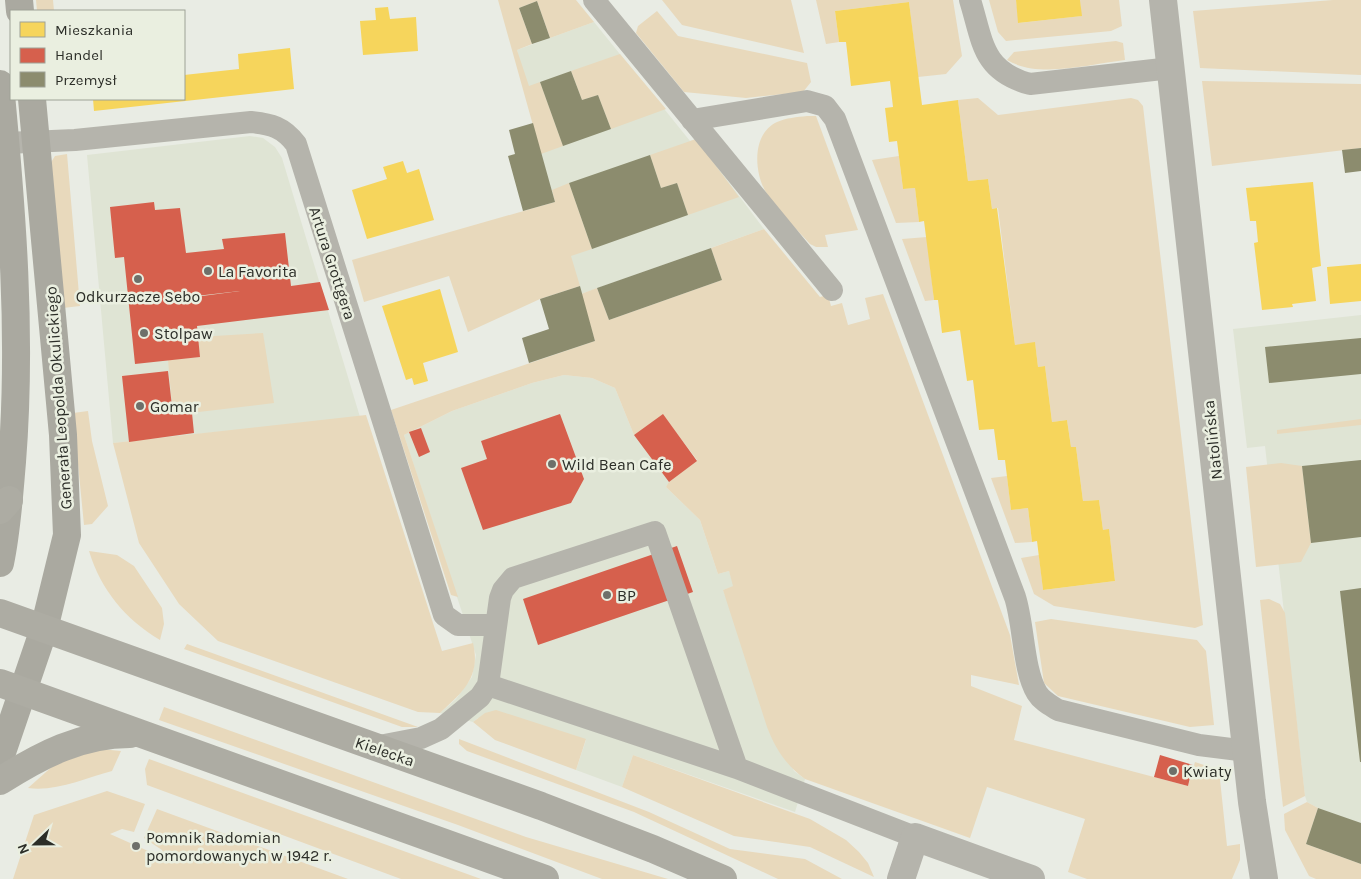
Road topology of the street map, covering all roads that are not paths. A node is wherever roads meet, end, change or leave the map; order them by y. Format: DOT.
graph roads {
  1 [pos="594,0"];
  2 [pos="970,0"];
  3 [pos="1163,0"];
  4 [pos="1171,68"];
  5 [pos="0,84"];
  6 [pos="32,100"];
  7 [pos="692,120"];
  8 [pos="6,143"];
  9 [pos="37,143"];
  10 [pos="832,290"];
  11 [pos="4,505"];
  12 [pos="0,563"];
  13 [pos="0,613"];
  14 [pos="496,625"];
  15 [pos="44,629"];
  16 [pos="488,685"];
  17 [pos="11,687"];
  18 [pos="141,734"];
  19 [pos="373,747"];
  20 [pos="1247,750"];
  21 [pos="0,758"];
  22 [pos="737,768"];
  23 [pos="0,781"];
  24 [pos="915,837"];
  25 [pos="903,878"];
  26 [pos="545,879"];
  27 [pos="723,879"];
  28 [pos="1031,879"];
  29 [pos="1264,879"];
  1 -- 7 [label="lane"];
  2 -- 4 [label="lane"];
  3 -- 4 [label="street, Natolińska"];
  4 -- 20 [label="street, Natolińska"];
  5 -- 8 [label="main road"];
  6 -- 9 [label="main road, Generała Leopolda Okulickiego"];
  7 -- 10 [label="lane"];
  7 -- 20 [label="lane"];
  8 -- 9 [label="lane, Artura Grottgera"];
  8 -- 11 [label="main road"];
  9 -- 14 [label="lane, Artura Grottgera"];
  9 -- 15 [label="main road, Generała Leopolda Okulickiego"];
  11 -- 12 [label="main road"];
  13 -- 15 [label="main road, Kielecka"];
  14 -- 16 [label="lane"];
  14 -- 22 [label="lane"];
  15 -- 17 [label="main road, Generała Leopolda Okulickiego"];
  15 -- 19 [label="main road, Kielecka"];
  16 -- 19 [label="lane"];
  16 -- 22 [label="lane"];
  17 -- 18 [label="main road"];
  17 -- 21 [label="main road, Generała Leopolda Okulickiego"];
  18 -- 23 [label="main road"];
  18 -- 26 [label="main road"];
  19 -- 27 [label="main road, Kielecka"];
  20 -- 29 [label="street, Natolińska"];
  22 -- 24 [label="lane"];
  24 -- 25 [label="street"];
  24 -- 28 [label="street"];
}
